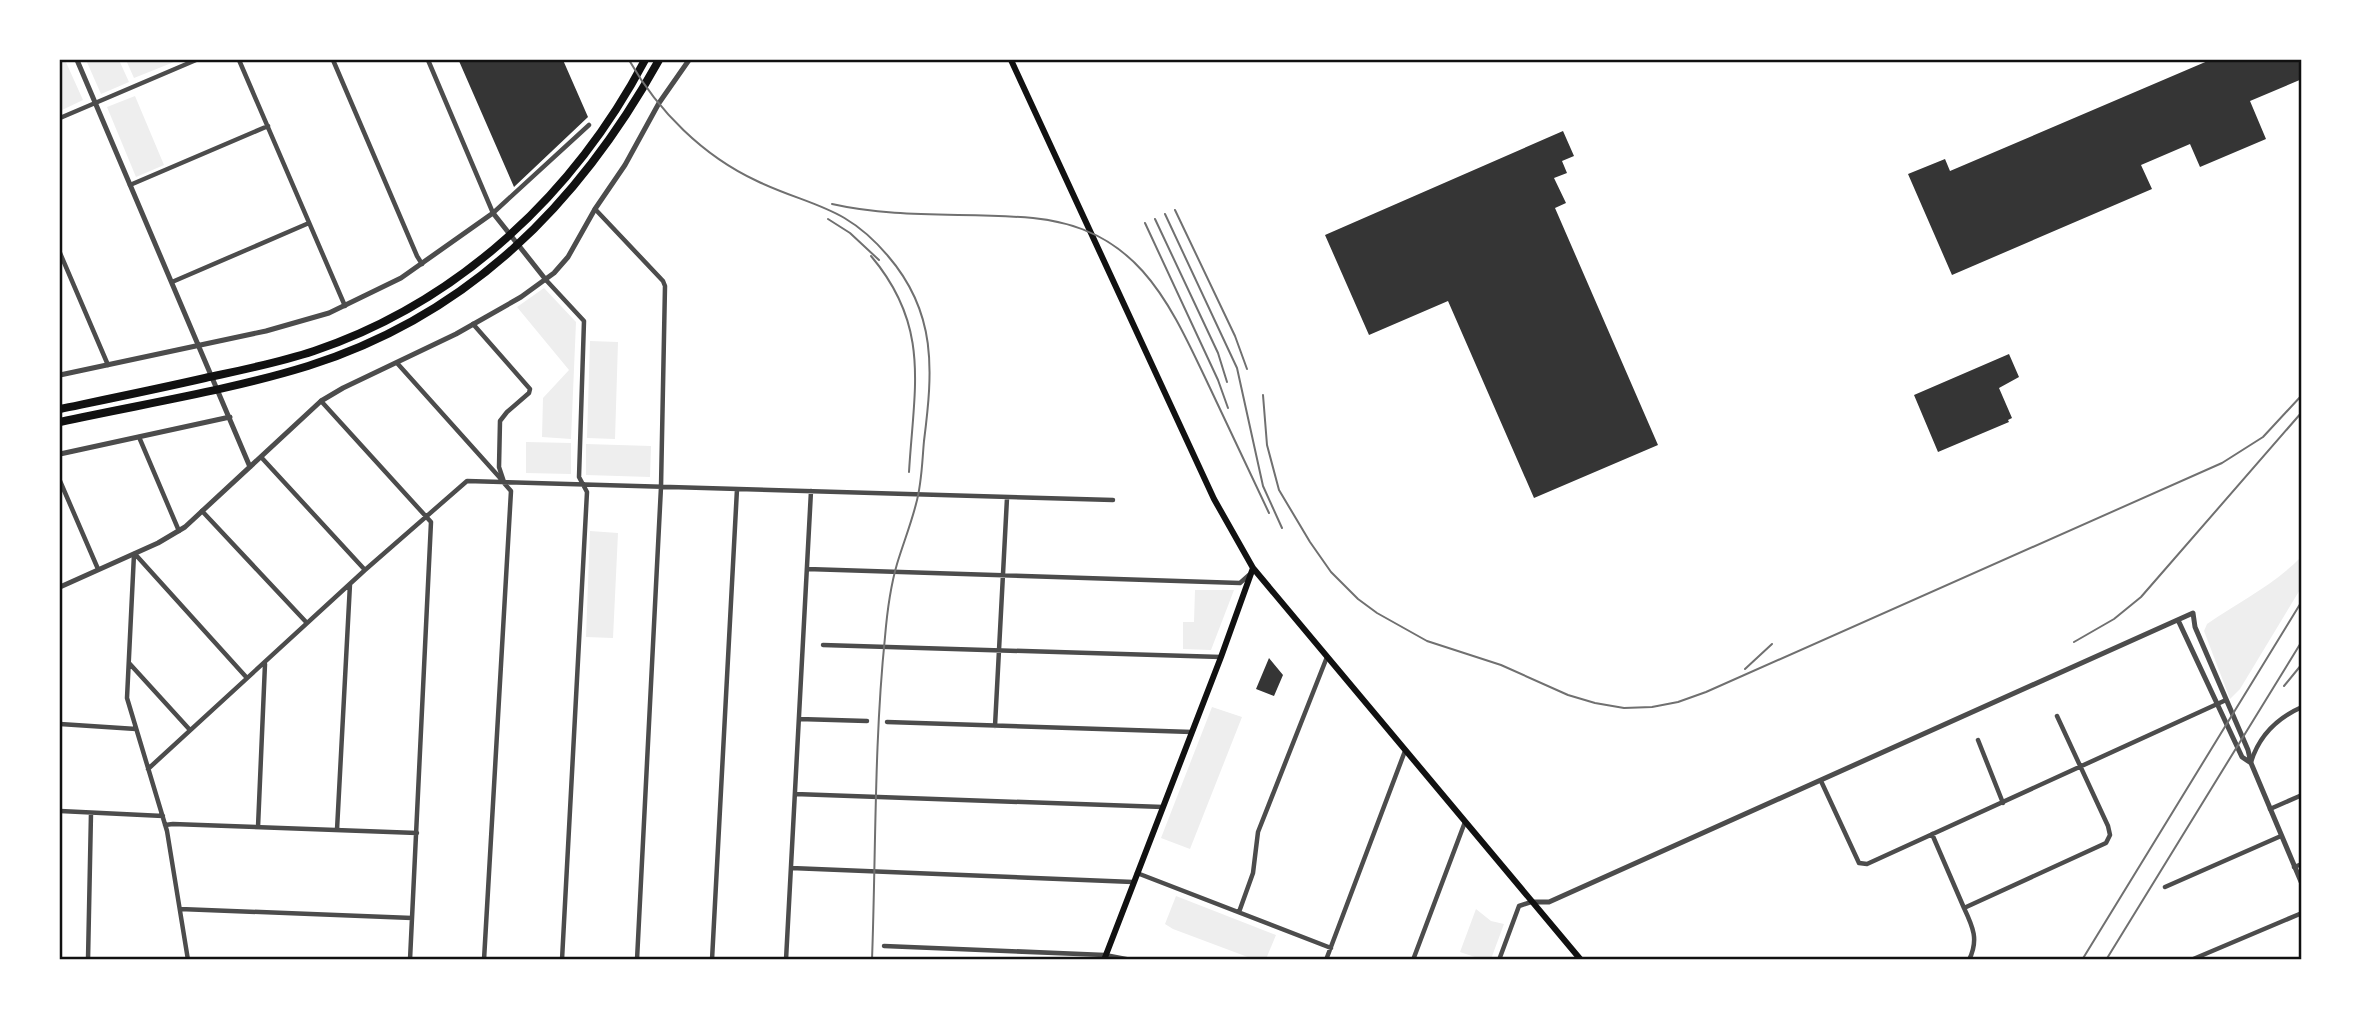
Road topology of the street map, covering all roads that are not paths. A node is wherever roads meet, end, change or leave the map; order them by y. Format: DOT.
graph roads {
  1 [pos="77,60"];
  2 [pos="195,60"];
  3 [pos="239,60"];
  4 [pos="333,60"];
  5 [pos="428,60"];
  6 [pos="645,60"];
  7 [pos="659,60"];
  8 [pos="688,60"];
  9 [pos="1011,60"];
  10 [pos="95,103"];
  11 [pos="60,118"];
  12 [pos="589,125"];
  13 [pos="268,126"];
  14 [pos="130,185"];
  15 [pos="595,209"];
  16 [pos="493,213"];
  17 [pos="309,223"];
  18 [pos="60,253"];
  19 [pos="423,264"];
  20 [pos="546,281"];
  21 [pos="172,282"];
  22 [pos="345,306"];
  23 [pos="473,324"];
  24 [pos="198,345"];
  25 [pos="397,363"];
  26 [pos="108,365"];
  27 [pos="60,375"];
  28 [pos="321,401"];
  29 [pos="60,409"];
  30 [pos="230,417"];
  31 [pos="60,422"];
  32 [pos="139,437"];
  33 [pos="60,454"];
  34 [pos="261,457"];
  35 [pos="250,467"];
  36 [pos="60,481"];
  37 [pos="504,482"];
  38 [pos="583,484"];
  39 [pos="661,487"];
  40 [pos="737,489"];
  41 [pos="811,491"];
  42 [pos="1007,498"];
  43 [pos="1113,500"];
  44 [pos="202,511"];
  45 [pos="426,516"];
  46 [pos="179,531"];
  47 [pos="134,554"];
  48 [pos="98,569"];
  49 [pos="807,569"];
  50 [pos="1253,569"];
  51 [pos="365,570"];
  52 [pos="1002,575"];
  53 [pos="350,584"];
  54 [pos="60,587"];
  55 [pos="2178,620"];
  56 [pos="307,623"];
  57 [pos="823,645"];
  58 [pos="999,650"];
  59 [pos="1221,657"];
  60 [pos="1326,657"];
  61 [pos="128,662"];
  62 [pos="265,663"];
  63 [pos="247,678"];
  64 [pos="2226,700"];
  65 [pos="2217,704"];
  66 [pos="2301,707"];
  67 [pos="2057,716"];
  68 [pos="799,719"];
  69 [pos="867,722"];
  70 [pos="887,722"];
  71 [pos="60,724"];
  72 [pos="995,726"];
  73 [pos="136,729"];
  74 [pos="190,730"];
  75 [pos="1192,732"];
  76 [pos="1978,740"];
  77 [pos="1405,751"];
  78 [pos="2251,763"];
  79 [pos="2082,766"];
  80 [pos="148,769"];
  81 [pos="1821,781"];
  82 [pos="795,794"];
  83 [pos="2301,795"];
  84 [pos="2003,803"];
  85 [pos="1163,807"];
  86 [pos="2270,809"];
  87 [pos="60,811"];
  88 [pos="90,813"];
  89 [pos="163,817"];
  90 [pos="1465,822"];
  91 [pos="166,825"];
  92 [pos="258,827"];
  93 [pos="337,830"];
  94 [pos="417,832"];
  95 [pos="1932,834"];
  96 [pos="2281,836"];
  97 [pos="2301,864"];
  98 [pos="2294,867"];
  99 [pos="791,868"];
  100 [pos="1137,873"];
  101 [pos="1133,882"];
  102 [pos="2301,884"];
  103 [pos="2165,887"];
  104 [pos="1532,902"];
  105 [pos="1964,908"];
  106 [pos="180,909"];
  107 [pos="1239,912"];
  108 [pos="2301,913"];
  109 [pos="412,918"];
  110 [pos="884,947"];
  111 [pos="1331,948"];
  112 [pos="1105,957"];
  113 [pos="88,960"];
  114 [pos="188,960"];
  115 [pos="410,960"];
  116 [pos="484,960"];
  117 [pos="562,960"];
  118 [pos="637,960"];
  119 [pos="712,960"];
  120 [pos="786,960"];
  121 [pos="1131,960"];
  122 [pos="1326,960"];
  123 [pos="1413,960"];
  124 [pos="1499,960"];
  125 [pos="1581,960"];
  126 [pos="1969,960"];
  127 [pos="2191,960"];
  1 -- 10 [label="street"];
  2 -- 10 [label="street"];
  3 -- 13 [label="street"];
  4 -- 19 [label="street"];
  5 -- 16 [label="street"];
  6 -- 29 [label="highway"];
  7 -- 31 [label="highway"];
  8 -- 15 [label="street"];
  9 -- 50 [label="main road"];
  10 -- 11 [label="street"];
  10 -- 14 [label="street"];
  12 -- 16 [label="street"];
  13 -- 14 [label="street"];
  13 -- 17 [label="street"];
  14 -- 21 [label="street"];
  15 -- 20 [label="street"];
  15 -- 39 [label="street"];
  16 -- 19 [label="street"];
  16 -- 20 [label="street"];
  17 -- 21 [label="street"];
  17 -- 22 [label="street"];
  18 -- 26 [label="street"];
  19 -- 22 [label="street"];
  20 -- 23 [label="street"];
  20 -- 38 [label="street"];
  21 -- 24 [label="street"];
  22 -- 24 [label="street"];
  23 -- 25 [label="street"];
  23 -- 37 [label="street"];
  24 -- 26 [label="street"];
  24 -- 30 [label="street"];
  25 -- 28 [label="street"];
  25 -- 37 [label="street"];
  26 -- 27 [label="street"];
  28 -- 34 [label="street"];
  28 -- 45 [label="street"];
  30 -- 32 [label="street"];
  30 -- 35 [label="street"];
  32 -- 33 [label="street"];
  32 -- 46 [label="street"];
  34 -- 35 [label="street"];
  34 -- 51 [label="street"];
  35 -- 44 [label="street"];
  36 -- 48 [label="street"];
  37 -- 38 [label="street"];
  37 -- 45 [label="street"];
  37 -- 116 [label="street"];
  38 -- 39 [label="street"];
  38 -- 117 [label="street"];
  39 -- 40 [label="street"];
  39 -- 118 [label="street"];
  40 -- 41 [label="street"];
  40 -- 119 [label="street"];
  41 -- 42 [label="street"];
  41 -- 49 [label="street"];
  42 -- 43 [label="street"];
  42 -- 52 [label="street"];
  44 -- 46 [label="street"];
  44 -- 56 [label="street"];
  45 -- 51 [label="street"];
  45 -- 94 [label="street"];
  46 -- 47 [label="street"];
  47 -- 48 [label="street"];
  47 -- 61 [label="street"];
  47 -- 63 [label="street"];
  48 -- 54 [label="street"];
  49 -- 52 [label="street"];
  49 -- 68 [label="street"];
  50 -- 52 [label="street"];
  50 -- 59 [label="main road"];
  50 -- 60 [label="main road"];
  51 -- 53 [label="street"];
  52 -- 58 [label="street"];
  53 -- 56 [label="street"];
  53 -- 93 [label="street"];
  55 -- 64 [label="street"];
  55 -- 65 [label="street"];
  55 -- 81 [label="street"];
  56 -- 62 [label="street"];
  57 -- 58 [label="street"];
  58 -- 59 [label="street"];
  58 -- 72 [label="street"];
  59 -- 75 [label="main road"];
  60 -- 77 [label="main road"];
  60 -- 107 [label="street"];
  61 -- 73 [label="street"];
  61 -- 74 [label="street"];
  62 -- 63 [label="street"];
  62 -- 92 [label="street"];
  63 -- 74 [label="street"];
  64 -- 65 [label="street"];
  64 -- 78 [label="street"];
  65 -- 78 [label="street"];
  65 -- 79 [label="street"];
  66 -- 78 [label="street"];
  67 -- 79 [label="street"];
  68 -- 69 [label="street"];
  68 -- 82 [label="street"];
  70 -- 72 [label="street"];
  71 -- 73 [label="street"];
  72 -- 75 [label="street"];
  73 -- 80 [label="street"];
  74 -- 80 [label="street"];
  75 -- 85 [label="main road"];
  76 -- 84 [label="street"];
  77 -- 90 [label="main road"];
  77 -- 111 [label="street"];
  78 -- 86 [label="street"];
  79 -- 84 [label="street"];
  79 -- 105 [label="street"];
  80 -- 89 [label="street"];
  81 -- 95 [label="street"];
  81 -- 104 [label="street"];
  82 -- 85 [label="street"];
  82 -- 99 [label="street"];
  83 -- 86 [label="street"];
  84 -- 95 [label="street"];
  85 -- 100 [label="main road"];
  86 -- 96 [label="street"];
  87 -- 88 [label="street"];
  88 -- 89 [label="street"];
  88 -- 113 [label="street"];
  89 -- 91 [label="street"];
  90 -- 104 [label="main road"];
  90 -- 123 [label="street"];
  91 -- 92 [label="street"];
  91 -- 106 [label="street"];
  92 -- 93 [label="street"];
  93 -- 94 [label="street"];
  94 -- 109 [label="street"];
  95 -- 105 [label="street"];
  96 -- 98 [label="street"];
  96 -- 103 [label="street"];
  97 -- 98 [label="street"];
  98 -- 102 [label="street"];
  99 -- 101 [label="street"];
  99 -- 120 [label="street"];
  100 -- 101 [label="main road"];
  100 -- 107 [label="street"];
  101 -- 112 [label="main road"];
  104 -- 124 [label="street"];
  104 -- 125 [label="main road"];
  105 -- 126 [label="street"];
  106 -- 109 [label="street"];
  106 -- 114 [label="street"];
  107 -- 111 [label="street"];
  108 -- 127 [label="street"];
  109 -- 115 [label="street"];
  110 -- 112 [label="street"];
  111 -- 122 [label="street"];
  112 -- 121 [label="street"];
}
